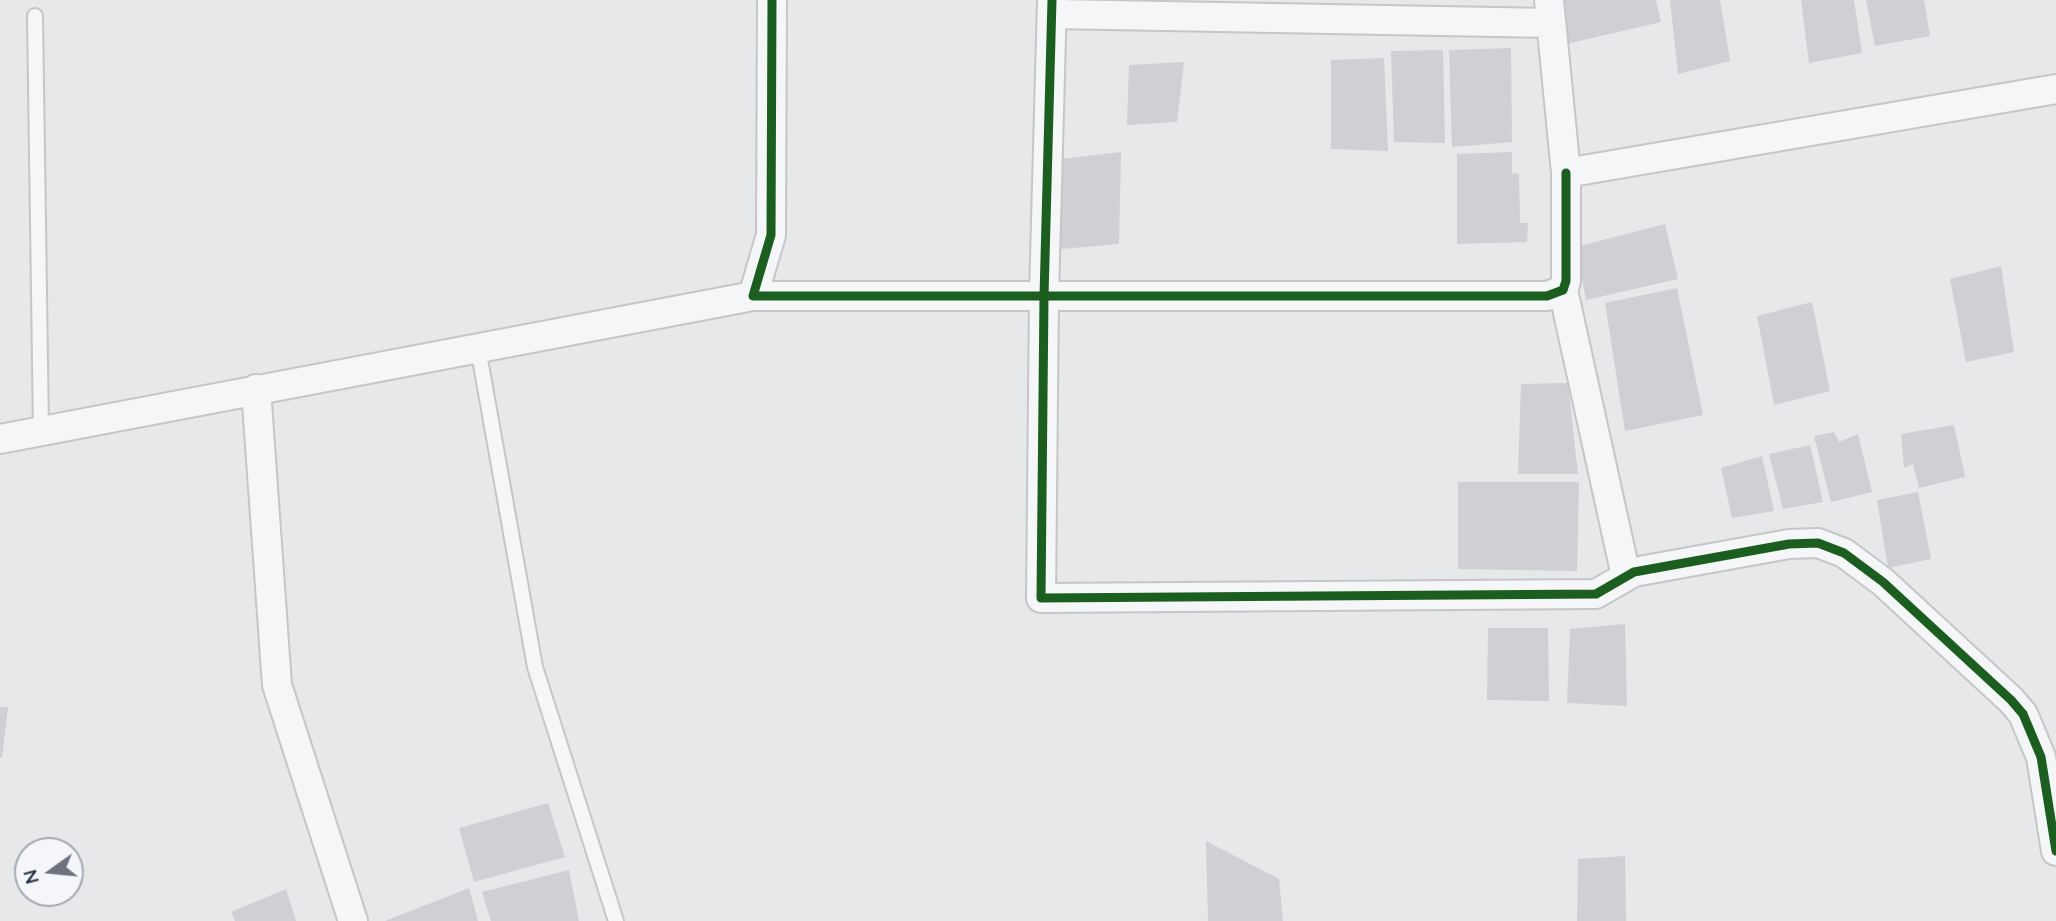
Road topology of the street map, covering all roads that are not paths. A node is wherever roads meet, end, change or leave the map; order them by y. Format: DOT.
graph roads {
  1 [pos="772,0"];
  2 [pos="1052,7"];
  3 [pos="1550,11"];
  4 [pos="35,16"];
  5 [pos="2056,89"];
  6 [pos="1566,173"];
  7 [pos="1563,290"];
  8 [pos="753,296"];
  9 [pos="1044,296"];
  10 [pos="478,348"];
  11 [pos="256,389"];
  12 [pos="41,430"];
  13 [pos="0,439"];
  14 [pos="1626,576"];
  15 [pos="2056,851"];
  16 [pos="353,921"];
  17 [pos="616,921"];
  1 -- 8 [label="street"];
  2 -- 3 [label="street"];
  2 -- 9 [label="street"];
  3 -- 6 [label="street"];
  4 -- 12 [label="lane"];
  5 -- 6 [label="street"];
  6 -- 7 [label="street"];
  7 -- 9 [label="street"];
  7 -- 14 [label="street"];
  8 -- 9 [label="street"];
  8 -- 10 [label="street"];
  9 -- 14 [label="street"];
  10 -- 11 [label="street"];
  10 -- 17 [label="lane"];
  11 -- 12 [label="street"];
  11 -- 16 [label="street"];
  12 -- 13 [label="street"];
  14 -- 15 [label="street"];
}
